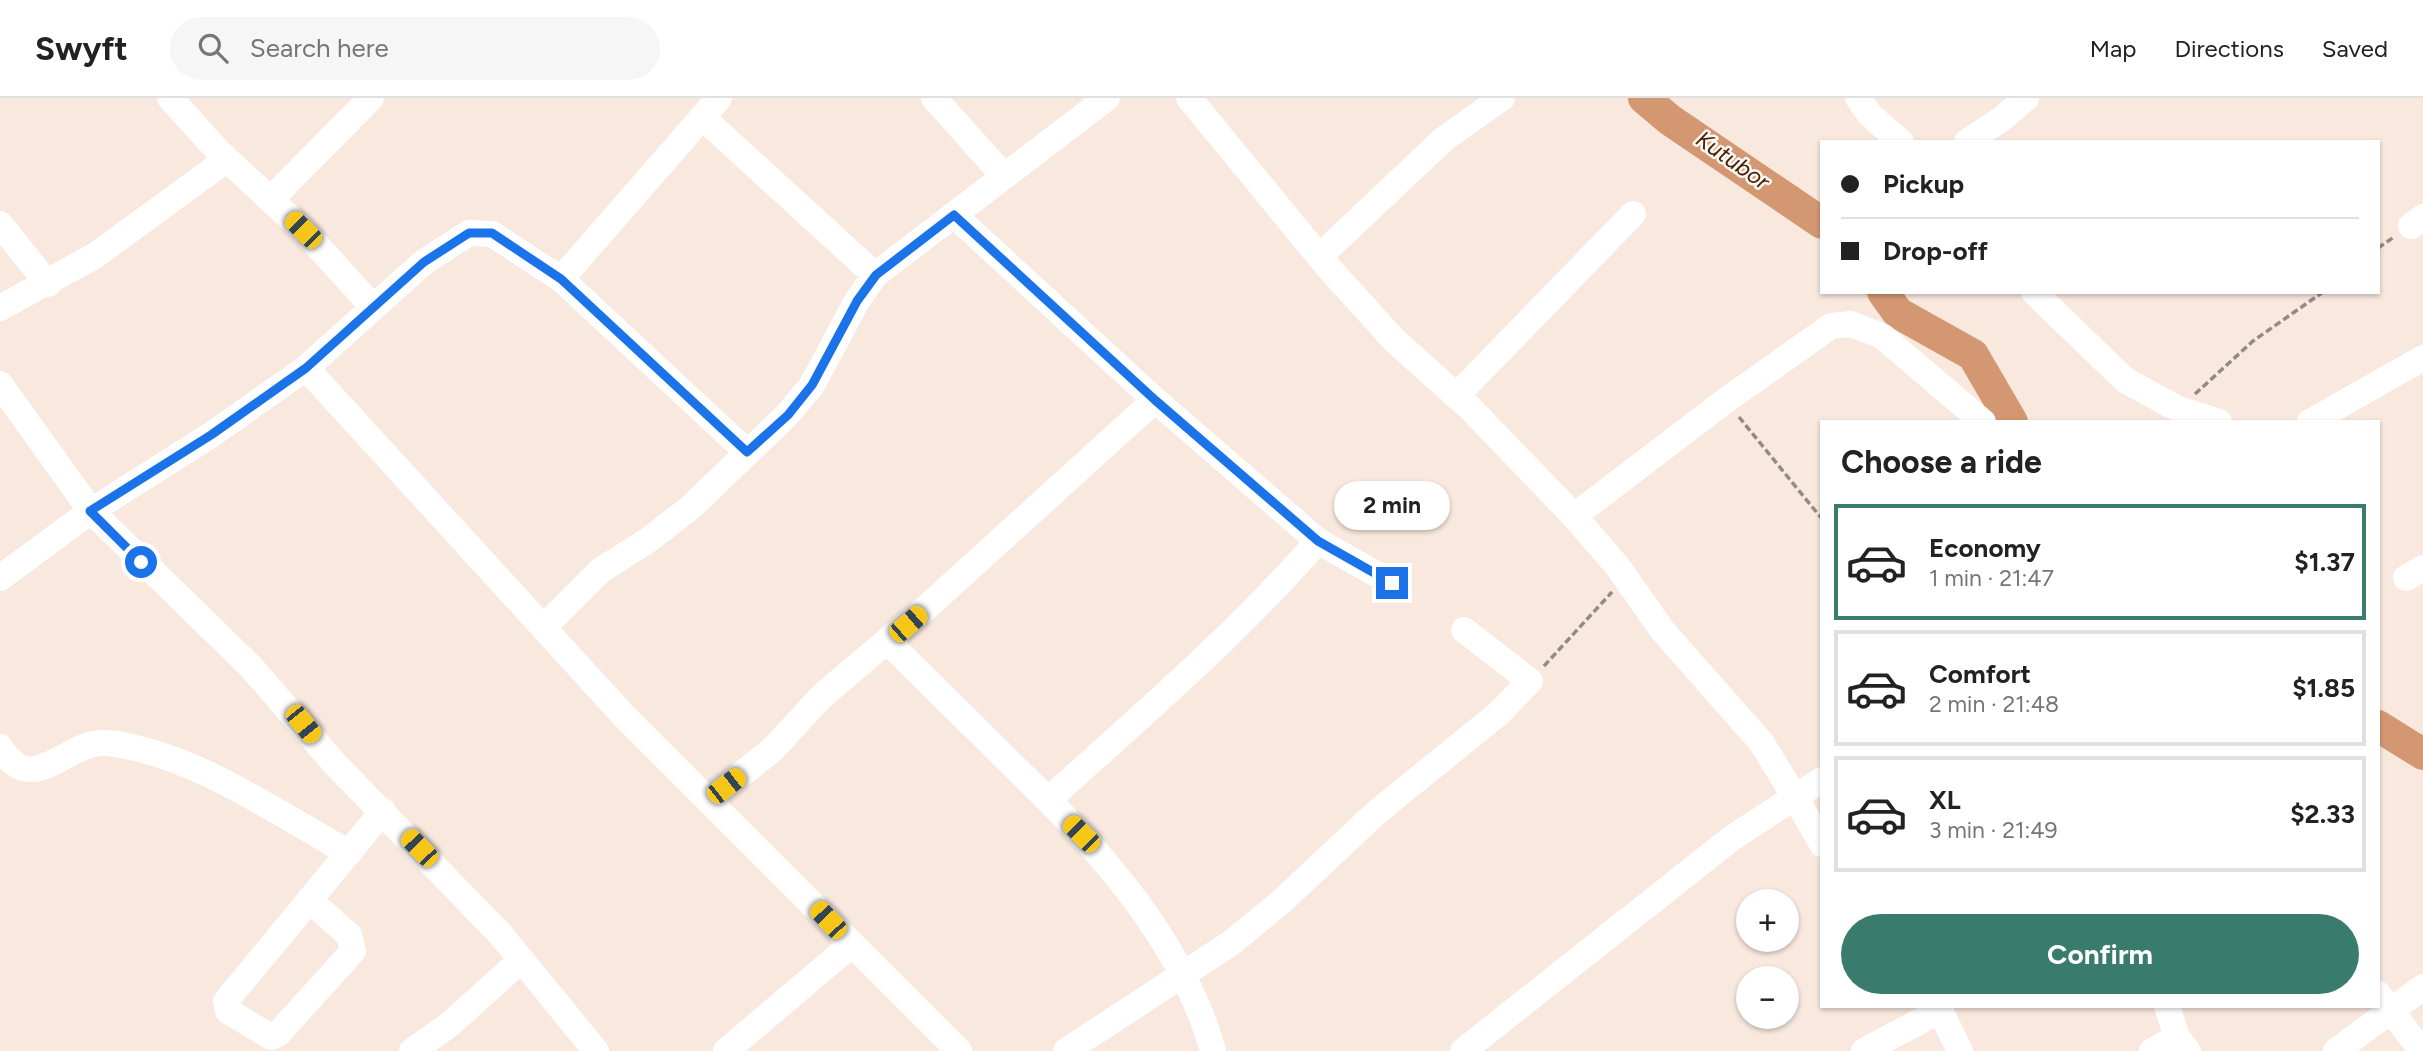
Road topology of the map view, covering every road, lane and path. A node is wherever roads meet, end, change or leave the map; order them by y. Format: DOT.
graph roads {
  1 [pos="170,98"];
  2 [pos="371,98"];
  3 [pos="934,98"];
  4 [pos="1107,98"];
  5 [pos="1189,98"];
  6 [pos="1502,98"];
  7 [pos="1858,98"];
  8 [pos="2026,98"];
  9 [pos="710,107"];
  10 [pos="1899,140"];
  11 [pos="1970,140"];
  12 [pos="226,160"];
  13 [pos="1004,176"];
  14 [pos="272,198"];
  15 [pos="1633,214"];
  16 [pos="954,215"];
  17 [pos="0,224"];
  18 [pos="1320,256"];
  19 [pos="876,275"];
  20 [pos="561,279"];
  21 [pos="48,284"];
  22 [pos="2036,294"];
  23 [pos="2320,294"];
  24 [pos="373,307"];
  25 [pos="0,308"];
  26 [pos="2423,358"];
  27 [pos="306,368"];
  28 [pos="0,384"];
  29 [pos="1457,396"];
  30 [pos="1155,400"];
  31 [pos="1725,401"];
  32 [pos="2178,409"];
  33 [pos="1981,420"];
  34 [pos="2213,420"];
  35 [pos="2314,420"];
  36 [pos="747,452"];
  37 [pos="90,511"];
  38 [pos="1574,516"];
  39 [pos="1820,516"];
  40 [pos="1318,541"];
  41 [pos="0,578"];
  42 [pos="1625,578"];
  43 [pos="1392,583"];
  44 [pos="544,627"];
  45 [pos="1464,630"];
  46 [pos="888,642"];
  47 [pos="1530,681"];
  48 [pos="0,747"];
  49 [pos="1820,781"];
  50 [pos="1795,797"];
  51 [pos="709,800"];
  52 [pos="1048,800"];
  53 [pos="383,811"];
  54 [pos="1820,841"];
  55 [pos="349,853"];
  56 [pos="309,900"];
  57 [pos="851,945"];
  58 [pos="521,960"];
  59 [pos="1182,974"];
  60 [pos="2423,987"];
  61 [pos="2384,1002"];
  62 [pos="1940,1008"];
  63 [pos="2168,1008"];
  64 [pos="2378,1008"];
  65 [pos="2183,1044"];
  66 [pos="412,1051"];
  67 [pos="596,1051"];
  68 [pos="726,1051"];
  69 [pos="959,1051"];
  70 [pos="1066,1051"];
  71 [pos="1213,1051"];
  72 [pos="1463,1051"];
  73 [pos="1864,1051"];
  74 [pos="1960,1051"];
  75 [pos="2152,1051"];
  76 [pos="2336,1051"];
  77 [pos="2422,1051"];
  1 -- 12 [label="street"];
  2 -- 14 [label="street"];
  3 -- 13 [label="street"];
  4 -- 13 [label="street"];
  5 -- 18 [label="street"];
  6 -- 18 [label="street"];
  7 -- 10 [label="street"];
  8 -- 11 [label="street"];
  9 -- 19 [label="street"];
  9 -- 20 [label="street"];
  12 -- 14 [label="street"];
  12 -- 21 [label="street"];
  13 -- 16 [label="street"];
  14 -- 24 [label="street"];
  15 -- 29 [label="street"];
  16 -- 19 [label="street"];
  16 -- 30 [label="street"];
  17 -- 21 [label="street"];
  18 -- 29 [label="street"];
  19 -- 36 [label="street"];
  20 -- 24 [label="street"];
  20 -- 36 [label="street"];
  21 -- 25 [label="street"];
  22 -- 32 [label="street"];
  23 -- 32 [label="path"];
  24 -- 27 [label="street"];
  26 -- 35 [label="street"];
  27 -- 37 [label="street"];
  27 -- 44 [label="street"];
  28 -- 37 [label="street"];
  29 -- 38 [label="street"];
  30 -- 40 [label="street"];
  30 -- 46 [label="street"];
  31 -- 33 [label="street"];
  31 -- 38 [label="street"];
  31 -- 39 [label="path"];
  32 -- 34 [label="street"];
  36 -- 44 [label="street"];
  37 -- 41 [label="street"];
  37 -- 53 [label="street"];
  38 -- 42 [label="street"];
  40 -- 43 [label="street"];
  40 -- 52 [label="street"];
  42 -- 47 [label="path"];
  42 -- 50 [label="street"];
  44 -- 51 [label="street"];
  45 -- 47 [label="street"];
  46 -- 51 [label="street"];
  46 -- 52 [label="street"];
  47 -- 59 [label="street"];
  48 -- 55 [label="street"];
  49 -- 50 [label="street"];
  50 -- 54 [label="street"];
  50 -- 72 [label="street"];
  51 -- 57 [label="street"];
  52 -- 59 [label="street"];
  53 -- 55 [label="street"];
  53 -- 58 [label="street"];
  55 -- 56 [label="street"];
  56 -- 56 [label="street"];
  57 -- 68 [label="street"];
  57 -- 69 [label="street"];
  58 -- 66 [label="street"];
  58 -- 67 [label="street"];
  59 -- 70 [label="street"];
  59 -- 71 [label="street"];
  60 -- 61 [label="street"];
  61 -- 77 [label="street"];
  62 -- 73 [label="street"];
  62 -- 74 [label="street"];
  63 -- 65 [label="street"];
  64 -- 76 [label="street"];
  65 -- 75 [label="street"];
}
